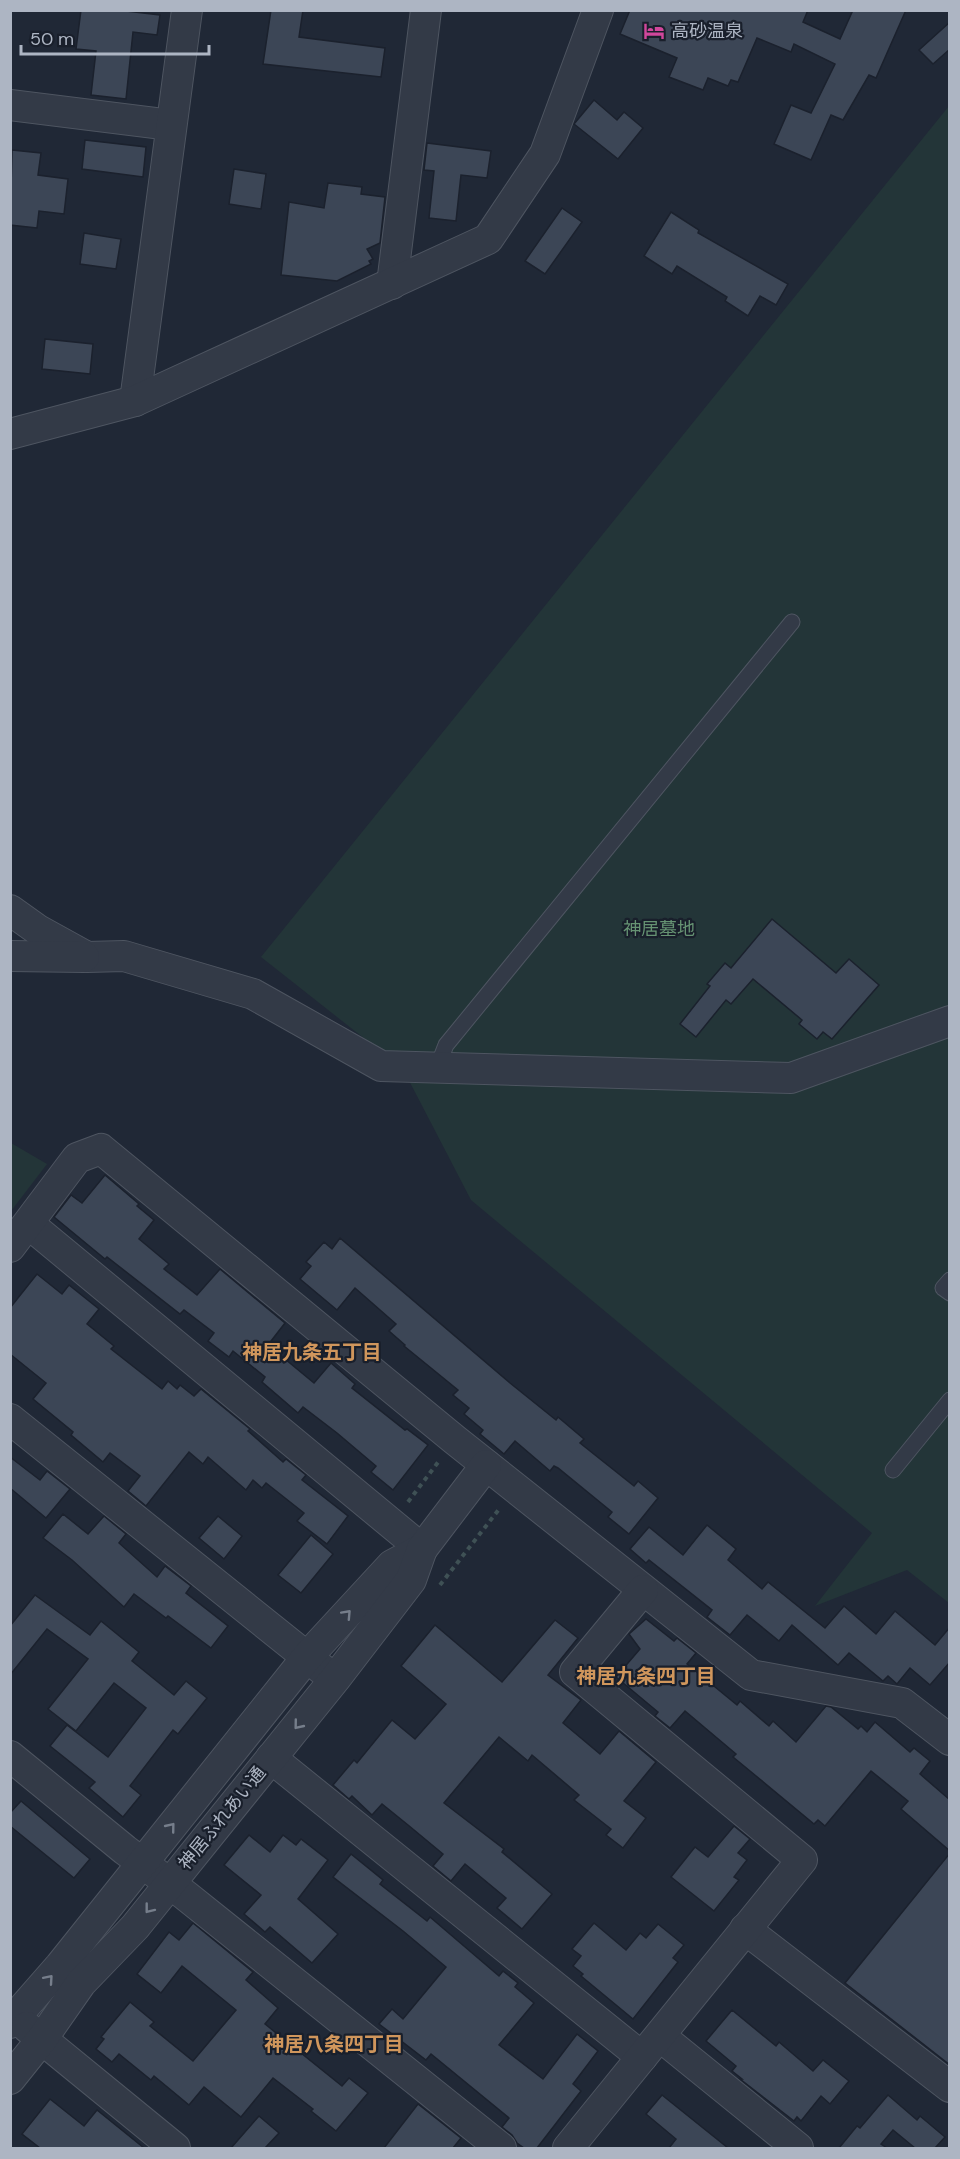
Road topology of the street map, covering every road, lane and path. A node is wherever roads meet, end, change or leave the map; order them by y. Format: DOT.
graph roads {
  1 [pos="187,10"];
  2 [pos="426,10"];
  3 [pos="598,10"];
  4 [pos="10,105"];
  5 [pos="171,125"];
  6 [pos="392,284"];
  7 [pos="135,401"];
  8 [pos="10,434"];
  9 [pos="792,622"];
  10 [pos="10,910"];
  11 [pos="10,956"];
  12 [pos="87,957"];
  13 [pos="950,1021"];
  14 [pos="437,1068"];
  15 [pos="29,1224"];
  16 [pos="10,1248"];
  17 [pos="950,1280"];
  18 [pos="950,1293"];
  19 [pos="950,1400"];
  20 [pos="10,1419"];
  21 [pos="486,1465"];
  22 [pos="893,1470"];
  23 [pos="422,1549"];
  24 [pos="643,1590"];
  25 [pos="307,1657"];
  26 [pos="335,1679"];
  27 [pos="950,1740"];
  28 [pos="10,1756"];
  29 [pos="271,1758"];
  30 [pos="142,1863"];
  31 [pos="169,1884"];
  32 [pos="745,1929"];
  33 [pos="12,2018"];
  34 [pos="42,2039"];
  35 [pos="651,2047"];
  36 [pos="10,2079"];
  37 [pos="950,2087"];
  38 [pos="175,2148"];
  39 [pos="501,2148"];
  40 [pos="568,2148"];
  41 [pos="798,2148"];
  1 -- 5 [label="street"];
  2 -- 6 [label="street"];
  3 -- 6 [label="street"];
  4 -- 5 [label="street"];
  5 -- 7 [label="street"];
  6 -- 7 [label="street"];
  7 -- 8 [label="street"];
  9 -- 14 [label="lane"];
  10 -- 12 [label="street"];
  11 -- 12 [label="street"];
  12 -- 14 [label="street"];
  13 -- 14 [label="street"];
  15 -- 16 [label="street"];
  15 -- 21 [label="street"];
  15 -- 23 [label="street"];
  17 -- 18 [label="lane"];
  19 -- 22 [label="lane"];
  20 -- 25 [label="street"];
  21 -- 23 [label="street, 神居ふれあい通"];
  21 -- 24 [label="street"];
  25 -- 23 [label="street, 神居ふれあい通, one-way"];
  23 -- 26 [label="street, 神居ふれあい通"];
  24 -- 27 [label="street"];
  24 -- 32 [label="street"];
  25 -- 26 [label="street"];
  30 -- 25 [label="street, 神居ふれあい通, one-way"];
  26 -- 29 [label="street, 神居ふれあい通, one-way"];
  28 -- 30 [label="street"];
  29 -- 31 [label="street, 神居ふれあい通"];
  29 -- 35 [label="street"];
  30 -- 31 [label="street"];
  33 -- 30 [label="street, 神居ふれあい通, one-way"];
  31 -- 34 [label="street, 神居ふれあい通, one-way"];
  31 -- 39 [label="street"];
  32 -- 35 [label="street"];
  32 -- 37 [label="street"];
  33 -- 34 [label="street"];
  34 -- 36 [label="street, 神居ふれあい通"];
  34 -- 38 [label="street"];
  35 -- 40 [label="street"];
  35 -- 41 [label="street"];
}
